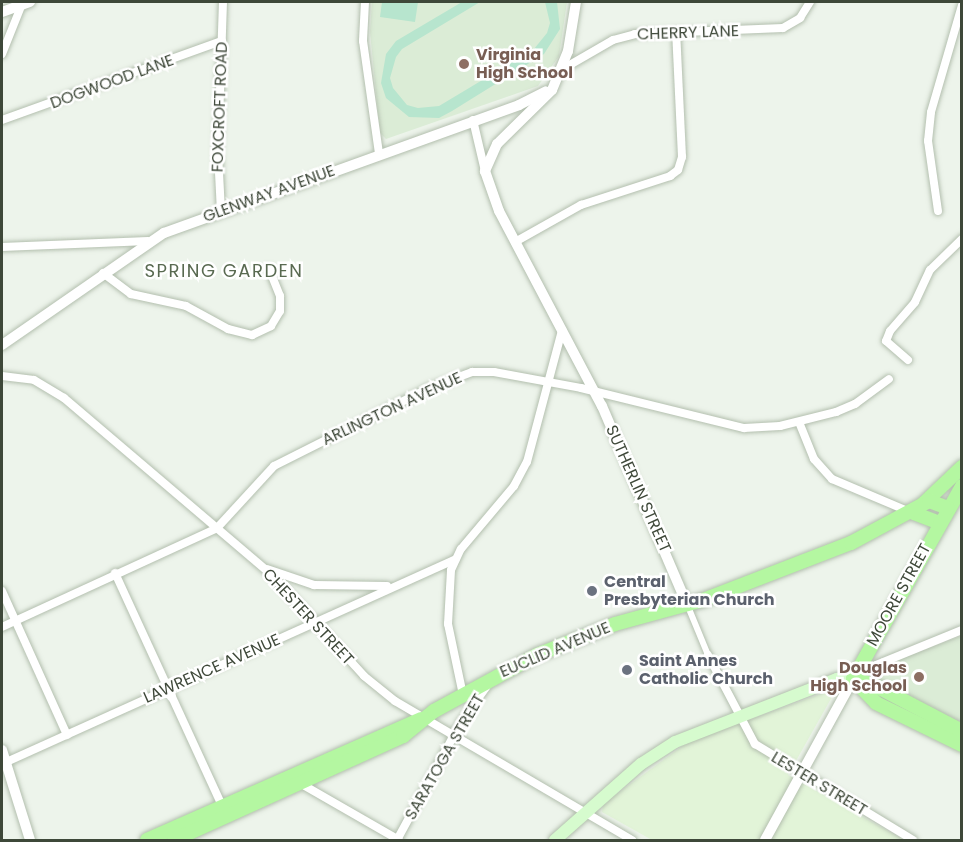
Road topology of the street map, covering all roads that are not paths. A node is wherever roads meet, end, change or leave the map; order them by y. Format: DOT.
graph roads {
  1 [pos="223,2"];
  2 [pos="365,2"];
  3 [pos="576,2"];
  4 [pos="810,2"];
  5 [pos="25,3"];
  6 [pos="962,5"];
  7 [pos="2,12"];
  8 [pos="676,32"];
  9 [pos="222,41"];
  10 [pos="2,54"];
  11 [pos="561,70"];
  12 [pos="555,82"];
  13 [pos="2,120"];
  14 [pos="473,120"];
  15 [pos="379,154"];
  16 [pos="485,171"];
  17 [pos="938,211"];
  18 [pos="222,212"];
  19 [pos="962,239"];
  20 [pos="148,241"];
  21 [pos="515,242"];
  22 [pos="2,247"];
  23 [pos="269,269"];
  24 [pos="103,273"];
  25 [pos="562,330"];
  26 [pos="2,345"];
  27 [pos="908,360"];
  28 [pos="2,376"];
  29 [pos="889,379"];
  30 [pos="550,382"];
  31 [pos="593,392"];
  32 [pos="799,422"];
  33 [pos="962,467"];
  34 [pos="962,486"];
  35 [pos="923,504"];
  36 [pos="955,506"];
  37 [pos="911,512"];
  38 [pos="939,523"];
  39 [pos="217,528"];
  40 [pos="455,560"];
  41 [pos="264,568"];
  42 [pos="115,573"];
  43 [pos="400,583"];
  44 [pos="2,591"];
  45 [pos="687,604"];
  46 [pos="15,621"];
  47 [pos="315,622"];
  48 [pos="2,627"];
  49 [pos="962,630"];
  50 [pos="708,655"];
  51 [pos="497,675"];
  52 [pos="852,679"];
  53 [pos="168,688"];
  54 [pos="463,695"];
  55 [pos="737,715"];
  56 [pos="421,719"];
  57 [pos="962,731"];
  58 [pos="68,735"];
  59 [pos="453,738"];
  60 [pos="962,745"];
  61 [pos="2,750"];
  62 [pos="3,763"];
  63 [pos="801,773"];
  64 [pos="294,780"];
  65 [pos="224,811"];
  66 [pos="585,813"];
  67 [pos="167,838"];
  68 [pos="30,840"];
  69 [pos="147,840"];
  70 [pos="398,840"];
  71 [pos="555,840"];
  72 [pos="632,840"];
  73 [pos="765,840"];
  74 [pos="913,840"];
  1 -- 9 [label="street, FOXCROFT ROAD"];
  2 -- 15 [label="street"];
  3 -- 11 [label="street"];
  4 -- 8 [label="street, CHERRY LANE"];
  5 -- 7 [label="street"];
  5 -- 10 [label="street"];
  6 -- 17 [label="street"];
  8 -- 11 [label="street, CHERRY LANE"];
  8 -- 21 [label="street"];
  9 -- 13 [label="street, DOGWOOD LANE"];
  9 -- 18 [label="street, FOXCROFT ROAD"];
  11 -- 12 [label="street"];
  12 -- 14 [label="street, GLENWAY AVENUE"];
  12 -- 16 [label="street"];
  14 -- 15 [label="street, GLENWAY AVENUE"];
  14 -- 16 [label="street"];
  15 -- 18 [label="street, GLENWAY AVENUE"];
  16 -- 21 [label="street, SUTHERLIN STREET"];
  18 -- 20 [label="street, GLENWAY AVENUE"];
  19 -- 27 [label="street"];
  20 -- 22 [label="street"];
  20 -- 24 [label="street, GLENWAY AVENUE"];
  21 -- 25 [label="street, SUTHERLIN STREET"];
  23 -- 24 [label="street"];
  24 -- 26 [label="street, GLENWAY AVENUE"];
  25 -- 30 [label="street"];
  25 -- 31 [label="street, SUTHERLIN STREET"];
  28 -- 39 [label="street, CHESTER STREET"];
  29 -- 32 [label="street, ARLINGTON AVENUE"];
  30 -- 31 [label="street, ARLINGTON AVENUE"];
  30 -- 39 [label="street, ARLINGTON AVENUE"];
  30 -- 40 [label="street"];
  31 -- 32 [label="street, ARLINGTON AVENUE"];
  31 -- 45 [label="street, SUTHERLIN STREET"];
  32 -- 37 [label="street"];
  33 -- 35 [label="main road, EUCLID AVENUE"];
  34 -- 36 [label="main road, MOORE STREET"];
  35 -- 36 [label="main road"];
  35 -- 37 [label="main road, EUCLID AVENUE"];
  36 -- 38 [label="main road, MOORE STREET"];
  37 -- 38 [label="main road"];
  37 -- 45 [label="main road, EUCLID AVENUE"];
  38 -- 52 [label="main road, MOORE STREET"];
  39 -- 41 [label="street, CHESTER STREET"];
  39 -- 42 [label="street, ARLINGTON AVENUE"];
  40 -- 43 [label="street, LAWRENCE AVENUE"];
  40 -- 54 [label="street"];
  41 -- 43 [label="street"];
  41 -- 47 [label="street, CHESTER STREET"];
  42 -- 46 [label="street, ARLINGTON AVENUE"];
  42 -- 53 [label="street"];
  43 -- 47 [label="street, LAWRENCE AVENUE"];
  44 -- 46 [label="street"];
  45 -- 50 [label="street, SUTHERLIN STREET"];
  45 -- 51 [label="main road, EUCLID AVENUE"];
  46 -- 48 [label="street, ARLINGTON AVENUE"];
  46 -- 58 [label="street"];
  47 -- 53 [label="street, LAWRENCE AVENUE"];
  47 -- 56 [label="street, CHESTER STREET"];
  49 -- 52 [label="street"];
  50 -- 55 [label="street, SUTHERLIN STREET"];
  51 -- 54 [label="main road, EUCLID AVENUE"];
  51 -- 59 [label="street, SARATOGA STREET"];
  52 -- 55 [label="main road"];
  52 -- 57 [label="main road"];
  52 -- 60 [label="main road"];
  52 -- 63 [label="street, MOORE STREET"];
  53 -- 58 [label="street, LAWRENCE AVENUE"];
  53 -- 65 [label="street"];
  54 -- 56 [label="main road, EUCLID AVENUE"];
  55 -- 63 [label="street, LESTER STREET"];
  55 -- 66 [label="main road"];
  56 -- 59 [label="street, CHESTER STREET"];
  56 -- 64 [label="main road, EUCLID AVENUE"];
  58 -- 62 [label="street, LAWRENCE AVENUE"];
  59 -- 66 [label="street, CHESTER STREET"];
  59 -- 70 [label="street, SARATOGA STREET"];
  61 -- 62 [label="street"];
  62 -- 68 [label="street"];
  63 -- 73 [label="street, MOORE STREET"];
  63 -- 74 [label="street, LESTER STREET"];
  64 -- 65 [label="main road, EUCLID AVENUE"];
  64 -- 70 [label="street"];
  65 -- 67 [label="main road, EUCLID AVENUE"];
  66 -- 71 [label="main road"];
  66 -- 72 [label="street, CHESTER STREET"];
  67 -- 69 [label="main road, EUCLID AVENUE"];
}
